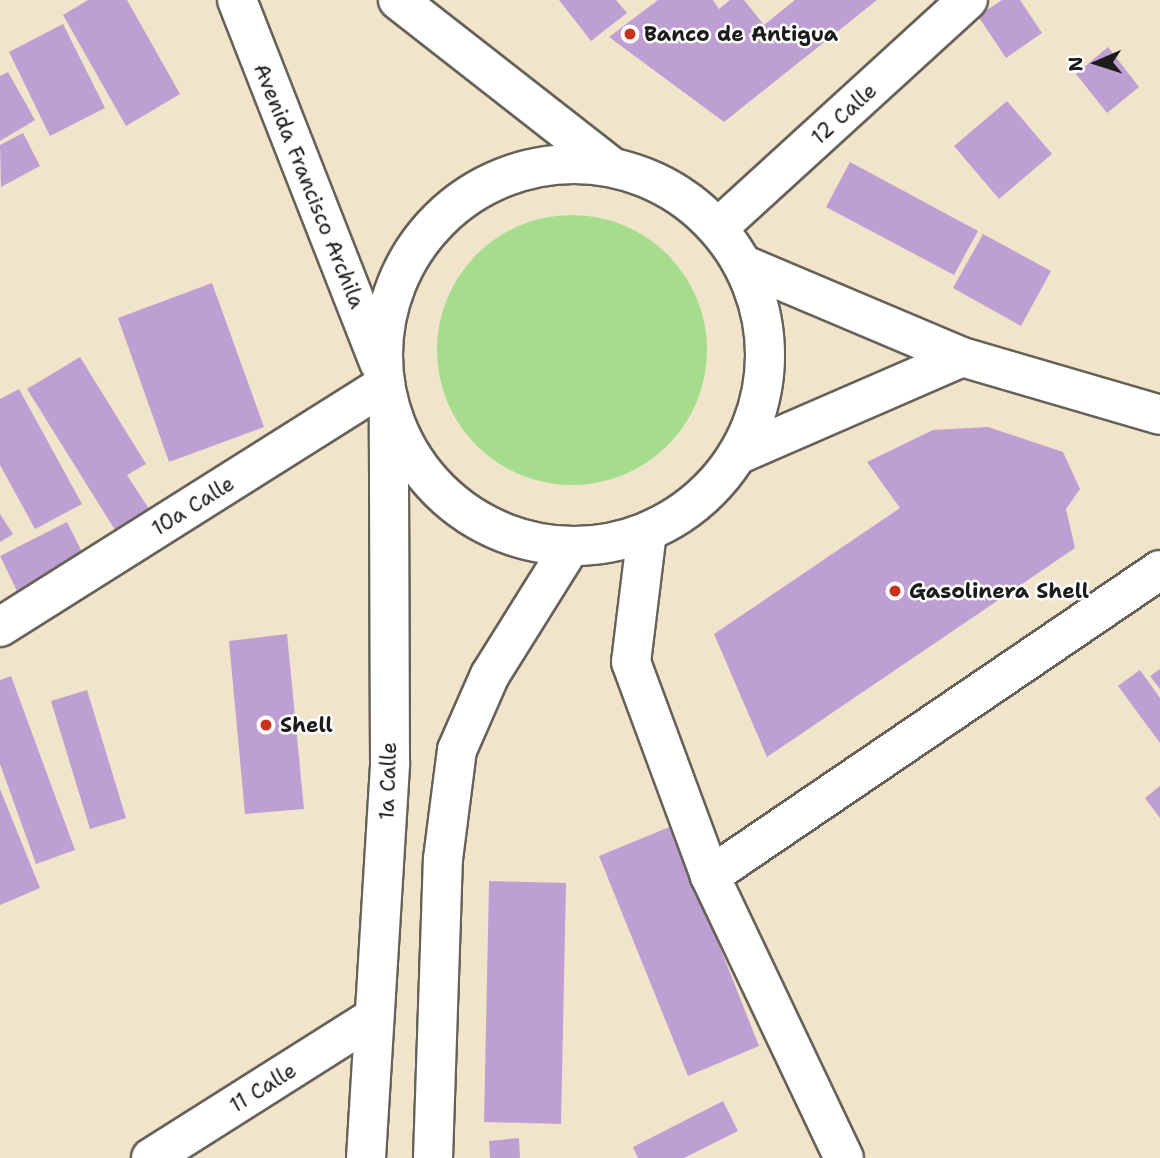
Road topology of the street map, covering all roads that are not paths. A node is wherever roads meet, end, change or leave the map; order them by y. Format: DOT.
graph roads {
  1 [pos="237,0"];
  2 [pos="398,0"];
  3 [pos="968,0"];
  4 [pos="608,164"];
  5 [pos="719,228"];
  6 [pos="744,265"];
  7 [pos="962,357"];
  8 [pos="386,387"];
  9 [pos="1160,415"];
  10 [pos="737,455"];
  11 [pos="647,532"];
  12 [pos="570,547"];
  13 [pos="1160,570"];
  14 [pos="0,626"];
  15 [pos="710,876"];
  16 [pos="374,1017"];
  17 [pos="151,1158"];
  18 [pos="366,1158"];
  19 [pos="433,1158"];
  20 [pos="844,1158"];
  1 -- 8 [label="main road, Avenida Francisco Archila"];
  2 -- 4 [label="main road"];
  3 -- 5 [label="main road, 12 Calle"];
  4 -- 5 [label="main road, Avenida Francisco Archila"];
  4 -- 8 [label="main road, 1a Calle"];
  5 -- 6 [label="main road, Avenida Francisco Archila"];
  6 -- 7 [label="main road"];
  6 -- 10 [label="main road, Avenida Francisco Archila"];
  7 -- 9 [label="main road"];
  7 -- 10 [label="main road"];
  8 -- 12 [label="main road, Avenida Francisco Archila"];
  8 -- 14 [label="main road, 10a Calle"];
  8 -- 16 [label="main road, 1a Calle"];
  10 -- 11 [label="main road, Avenida Francisco Archila"];
  11 -- 12 [label="main road, Avenida Francisco Archila"];
  11 -- 15 [label="main road"];
  12 -- 19 [label="main road"];
  13 -- 15 [label="main road"];
  15 -- 20 [label="main road"];
  16 -- 17 [label="main road, 11 Calle"];
  16 -- 18 [label="main road, 1a Calle"];
}
